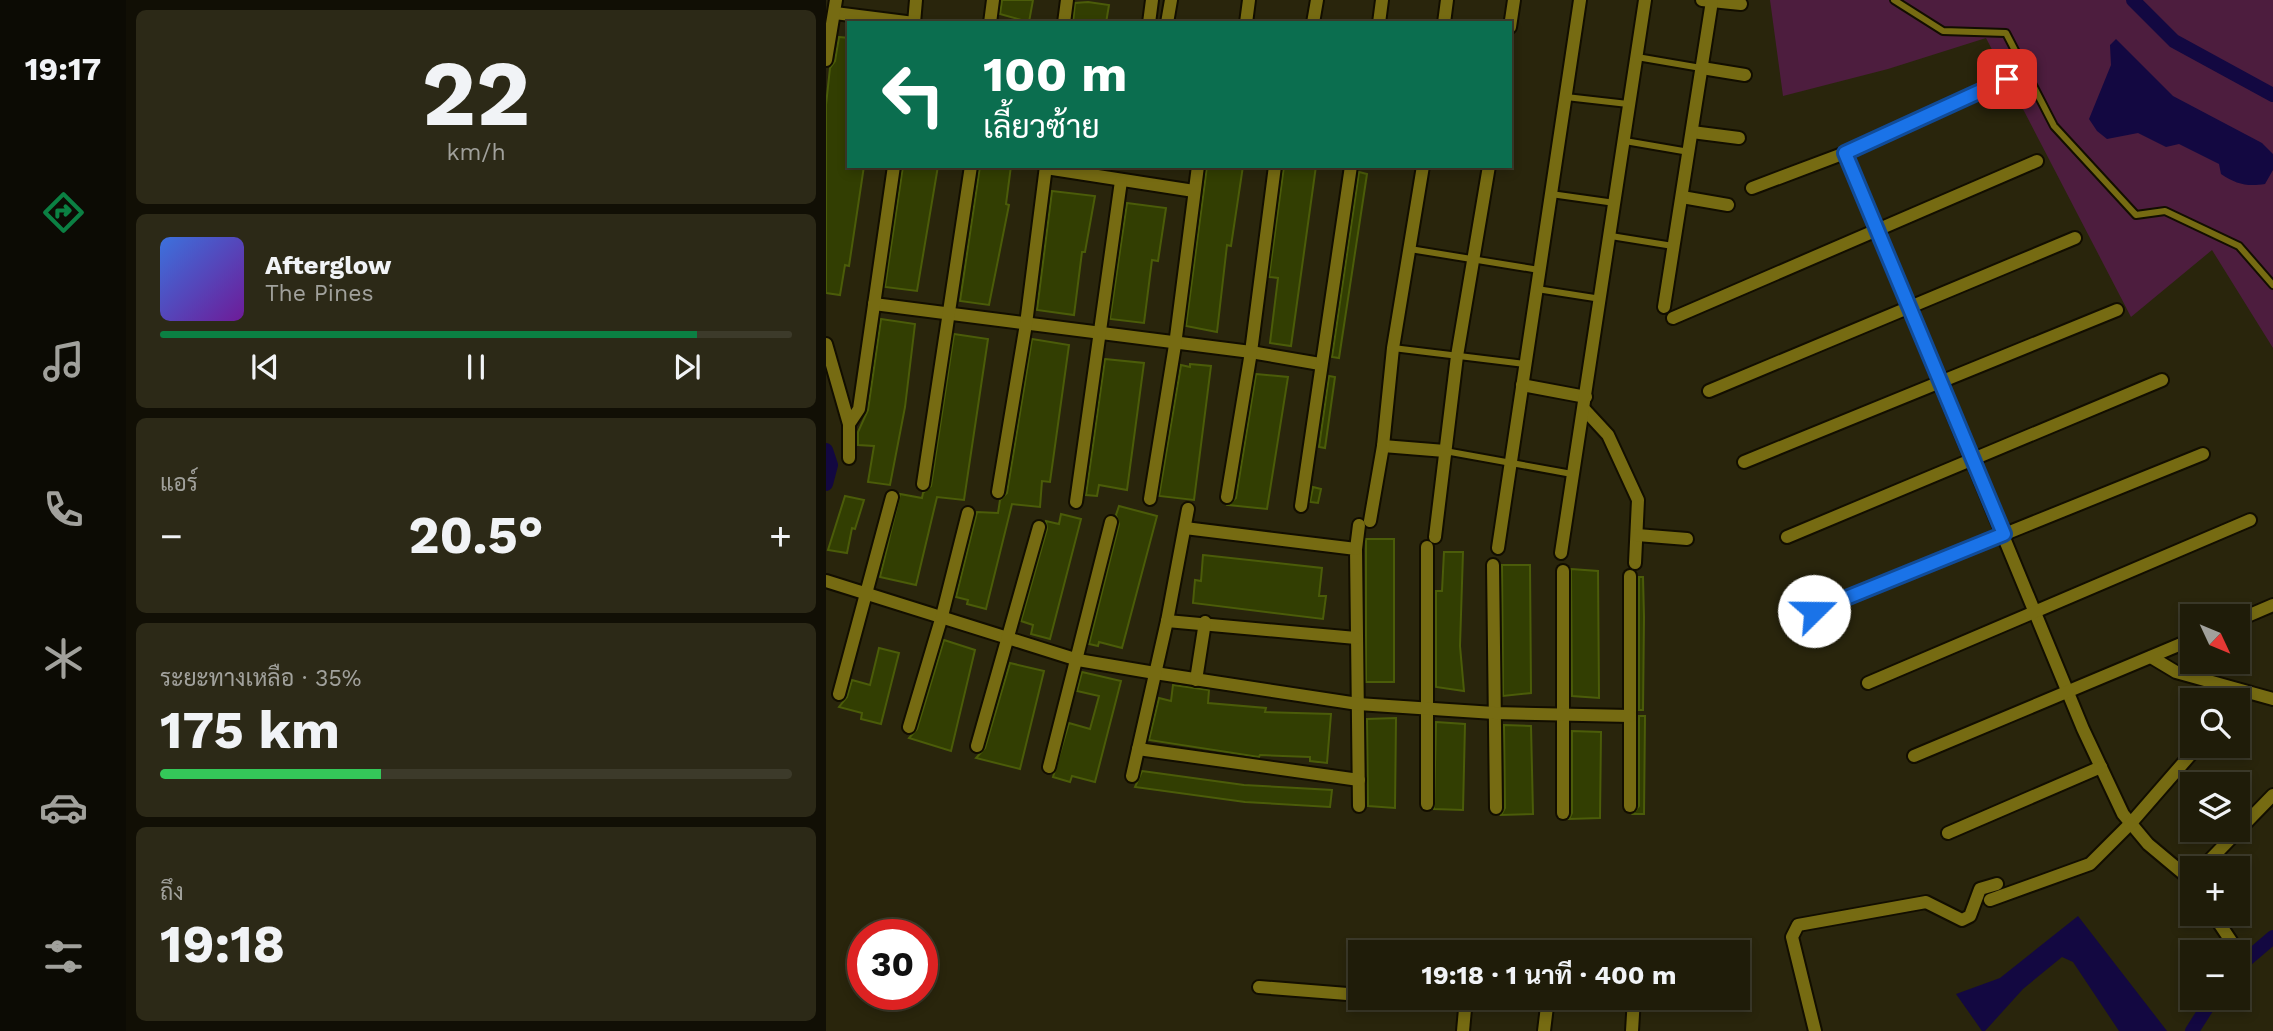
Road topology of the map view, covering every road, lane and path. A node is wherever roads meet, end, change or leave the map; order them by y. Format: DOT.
graph roads {
  1 [pos="916,0"];
  2 [pos="993,0"];
  3 [pos="1067,0"];
  4 [pos="1152,0"];
  5 [pos="1171,0"];
  6 [pos="1249,0"];
  7 [pos="1317,0"];
  8 [pos="1382,0"];
  9 [pos="1447,0"];
  10 [pos="1514,0"];
  11 [pos="1580,0"];
  12 [pos="1645,0"];
  13 [pos="1894,0"];
  14 [pos="1707,1"];
  15 [pos="1741,4"];
  16 [pos="836,6"];
  17 [pos="905,21"];
  18 [pos="914,21"];
  19 [pos="990,21"];
  20 [pos="1064,21"];
  21 [pos="1149,21"];
  22 [pos="1167,21"];
  23 [pos="1246,21"];
  24 [pos="1313,21"];
  25 [pos="1379,21"];
  26 [pos="1444,21"];
  27 [pos="1511,21"];
  28 [pos="1637,57"];
  29 [pos="826,61"];
  30 [pos="1702,68"];
  31 [pos="1745,75"];
  32 [pos="2007,79"];
  33 [pos="1565,97"];
  34 [pos="1630,105"];
  35 [pos="1692,132"];
  36 [pos="1739,138"];
  37 [pos="1625,141"];
  38 [pos="1689,152"];
  39 [pos="1845,153"];
  40 [pos="2037,162"];
  41 [pos="894,168"];
  42 [pos="971,168"];
  43 [pos="1046,168"];
  44 [pos="1051,168"];
  45 [pos="1198,168"];
  46 [pos="1275,168"];
  47 [pos="1351,168"];
  48 [pos="1423,168"];
  49 [pos="1489,168"];
  50 [pos="1121,181"];
  51 [pos="1752,188"];
  52 [pos="1194,191"];
  53 [pos="1551,194"];
  54 [pos="1682,197"];
  55 [pos="1616,203"];
  56 [pos="1728,205"];
  57 [pos="1876,231"];
  58 [pos="1611,236"];
  59 [pos="2075,238"];
  60 [pos="1675,246"];
  61 [pos="1410,249"];
  62 [pos="1474,260"];
  63 [pos="1539,270"];
  64 [pos="2273,285"];
  65 [pos="1537,289"];
  66 [pos="1602,299"];
  67 [pos="874,304"];
  68 [pos="1664,307"];
  69 [pos="1908,308"];
  70 [pos="2117,310"];
  71 [pos="947,315"];
  72 [pos="1673,318"];
  73 [pos="1026,324"];
  74 [pos="1101,334"];
  75 [pos="826,344"];
  76 [pos="1175,345"];
  77 [pos="1393,348"];
  78 [pos="1251,352"];
  79 [pos="1457,356"];
  80 [pos="1320,364"];
  81 [pos="1525,364"];
  82 [pos="2162,380"];
  83 [pos="1940,382"];
  84 [pos="1522,384"];
  85 [pos="1709,391"];
  86 [pos="1585,403"];
  87 [pos="849,424"];
  88 [pos="1383,446"];
  89 [pos="1444,451"];
  90 [pos="2203,454"];
  91 [pos="849,458"];
  92 [pos="1973,459"];
  93 [pos="1509,461"];
  94 [pos="1744,462"];
  95 [pos="1574,474"];
  96 [pos="923,484"];
  97 [pos="998,492"];
  98 [pos="892,497"];
  99 [pos="1227,497"];
  100 [pos="1150,499"];
  101 [pos="1076,502"];
  102 [pos="1301,506"];
  103 [pos="1188,509"];
  104 [pos="968,513"];
  105 [pos="2250,520"];
  106 [pos="1111,522"];
  107 [pos="1039,527"];
  108 [pos="1185,528"];
  109 [pos="2004,534"];
  110 [pos="1637,535"];
  111 [pos="1787,537"];
  112 [pos="1687,539"];
  113 [pos="1498,548"];
  114 [pos="1356,549"];
  115 [pos="1561,553"];
  116 [pos="1635,563"];
  117 [pos="1493,565"];
  118 [pos="1563,571"];
  119 [pos="1630,576"];
  120 [pos="826,581"];
  121 [pos="869,593"];
  122 [pos="2273,606"];
  123 [pos="1814,611"];
  124 [pos="2036,612"];
  125 [pos="2250,615"];
  126 [pos="942,616"];
  127 [pos="1167,621"];
  128 [pos="1205,622"];
  129 [pos="1356,638"];
  130 [pos="1009,640"];
  131 [pos="2180,645"];
  132 [pos="2151,657"];
  133 [pos="1078,660"];
  134 [pos="1155,673"];
  135 [pos="1196,680"];
  136 [pos="1868,684"];
  137 [pos="2219,688"];
  138 [pos="2068,692"];
  139 [pos="839,694"];
  140 [pos="2250,697"];
  141 [pos="2273,699"];
  142 [pos="1358,704"];
  143 [pos="1426,709"];
  144 [pos="1494,713"];
  145 [pos="1564,715"];
  146 [pos="1630,716"];
  147 [pos="909,727"];
  148 [pos="977,746"];
  149 [pos="1138,749"];
  150 [pos="1914,757"];
  151 [pos="2188,758"];
  152 [pos="1048,767"];
  153 [pos="2101,767"];
  154 [pos="1132,776"];
  155 [pos="1359,780"];
  156 [pos="2273,795"];
  157 [pos="1427,804"];
  158 [pos="1359,806"];
  159 [pos="1630,806"];
  160 [pos="1496,808"];
  161 [pos="1563,813"];
  162 [pos="2131,823"];
  163 [pos="1948,833"];
  164 [pos="2214,856"];
  165 [pos="2180,870"];
  166 [pos="1997,884"];
  167 [pos="1990,900"];
  168 [pos="1259,987"];
  169 [pos="1348,994"];
  170 [pos="1465,1010"];
  171 [pos="1547,1010"];
  172 [pos="1633,1010"];
  173 [pos="1463,1031"];
  174 [pos="1544,1031"];
  175 [pos="1632,1031"];
  176 [pos="1815,1031"];
  1 -- 18 [label="street"];
  2 -- 19 [label="street"];
  3 -- 20 [label="street"];
  4 -- 21 [label="street"];
  5 -- 22 [label="street"];
  6 -- 23 [label="street"];
  7 -- 24 [label="street"];
  8 -- 25 [label="street"];
  9 -- 26 [label="street"];
  10 -- 27 [label="street"];
  11 -- 33 [label="street"];
  12 -- 28 [label="street"];
  13 -- 64 [label="lane"];
  14 -- 15 [label="street"];
  14 -- 30 [label="street"];
  16 -- 17 [label="street"];
  16 -- 29 [label="street"];
  28 -- 30 [label="lane"];
  28 -- 34 [label="street"];
  30 -- 31 [label="street"];
  30 -- 35 [label="street"];
  32 -- 39 [label="street"];
  33 -- 34 [label="lane"];
  33 -- 53 [label="street"];
  34 -- 37 [label="street"];
  35 -- 36 [label="street"];
  35 -- 38 [label="street"];
  37 -- 38 [label="lane"];
  37 -- 55 [label="street"];
  38 -- 54 [label="street"];
  39 -- 51 [label="street"];
  39 -- 57 [label="street"];
  40 -- 57 [label="street"];
  41 -- 67 [label="street"];
  42 -- 71 [label="street"];
  43 -- 73 [label="street"];
  44 -- 50 [label="street"];
  45 -- 52 [label="street"];
  46 -- 78 [label="street"];
  47 -- 80 [label="street"];
  48 -- 61 [label="street"];
  49 -- 62 [label="street"];
  50 -- 52 [label="street"];
  50 -- 74 [label="street"];
  52 -- 76 [label="street"];
  53 -- 55 [label="lane"];
  53 -- 63 [label="street"];
  54 -- 56 [label="street"];
  54 -- 60 [label="street"];
  55 -- 58 [label="street"];
  57 -- 69 [label="street"];
  57 -- 72 [label="street"];
  58 -- 60 [label="lane"];
  58 -- 66 [label="street"];
  59 -- 69 [label="street"];
  60 -- 68 [label="street"];
  61 -- 62 [label="lane"];
  61 -- 77 [label="street"];
  62 -- 63 [label="lane"];
  62 -- 79 [label="street"];
  63 -- 65 [label="street"];
  65 -- 66 [label="lane"];
  65 -- 81 [label="street"];
  66 -- 86 [label="street"];
  67 -- 71 [label="street"];
  67 -- 87 [label="street"];
  69 -- 83 [label="street"];
  69 -- 85 [label="street"];
  70 -- 83 [label="street"];
  71 -- 73 [label="street"];
  71 -- 96 [label="street"];
  73 -- 74 [label="street"];
  73 -- 97 [label="street"];
  74 -- 76 [label="street"];
  74 -- 101 [label="street"];
  75 -- 87 [label="street"];
  76 -- 78 [label="street"];
  76 -- 100 [label="street"];
  77 -- 79 [label="lane"];
  77 -- 88 [label="street"];
  78 -- 80 [label="street"];
  78 -- 99 [label="street"];
  79 -- 81 [label="lane"];
  79 -- 89 [label="street"];
  80 -- 102 [label="street"];
  81 -- 84 [label="street"];
  82 -- 92 [label="street"];
  83 -- 92 [label="street"];
  83 -- 94 [label="street"];
  84 -- 86 [label="street"];
  84 -- 93 [label="street"];
  86 -- 95 [label="street"];
  86 -- 110 [label="street"];
  87 -- 91 [label="street"];
  88 -- 89 [label="street"];
  88 -- 114 [label="street"];
  89 -- 93 [label="lane"];
  89 -- 143 [label="street"];
  90 -- 109 [label="street"];
  92 -- 109 [label="street"];
  92 -- 111 [label="street"];
  93 -- 95 [label="lane"];
  93 -- 113 [label="street"];
  95 -- 115 [label="street"];
  98 -- 121 [label="street"];
  103 -- 108 [label="street"];
  104 -- 126 [label="street"];
  105 -- 124 [label="street"];
  106 -- 133 [label="street"];
  107 -- 130 [label="street"];
  108 -- 114 [label="street"];
  108 -- 127 [label="street"];
  109 -- 123 [label="street"];
  109 -- 124 [label="street"];
  110 -- 112 [label="street"];
  110 -- 116 [label="street"];
  114 -- 129 [label="street"];
  117 -- 144 [label="street"];
  118 -- 145 [label="street"];
  119 -- 146 [label="street"];
  120 -- 121 [label="street"];
  121 -- 126 [label="street"];
  121 -- 139 [label="street"];
  122 -- 125 [label="street"];
  124 -- 136 [label="street"];
  124 -- 138 [label="street"];
  126 -- 130 [label="street"];
  126 -- 147 [label="street"];
  127 -- 128 [label="street"];
  127 -- 134 [label="street"];
  128 -- 129 [label="street"];
  128 -- 135 [label="street"];
  129 -- 142 [label="street"];
  130 -- 133 [label="street"];
  130 -- 148 [label="street"];
  131 -- 132 [label="street"];
  132 -- 137 [label="street"];
  132 -- 138 [label="street"];
  133 -- 134 [label="street"];
  133 -- 152 [label="street"];
  134 -- 135 [label="street"];
  134 -- 149 [label="street"];
  135 -- 142 [label="street"];
  138 -- 150 [label="street"];
  138 -- 153 [label="street"];
  140 -- 141 [label="street"];
  142 -- 143 [label="street"];
  142 -- 155 [label="street"];
  143 -- 144 [label="street"];
  143 -- 157 [label="street"];
  144 -- 145 [label="street"];
  144 -- 160 [label="street"];
  145 -- 146 [label="street"];
  145 -- 161 [label="street"];
  146 -- 159 [label="street"];
  149 -- 154 [label="street"];
  149 -- 155 [label="street"];
  151 -- 162 [label="street"];
  153 -- 162 [label="street"];
  153 -- 163 [label="street"];
  155 -- 158 [label="street"];
  156 -- 164 [label="street"];
  162 -- 165 [label="street"];
  162 -- 167 [label="street"];
  166 -- 176 [label="street"];
  168 -- 169 [label="street"];
  170 -- 173 [label="street"];
  171 -- 174 [label="street"];
  172 -- 175 [label="street"];
}
